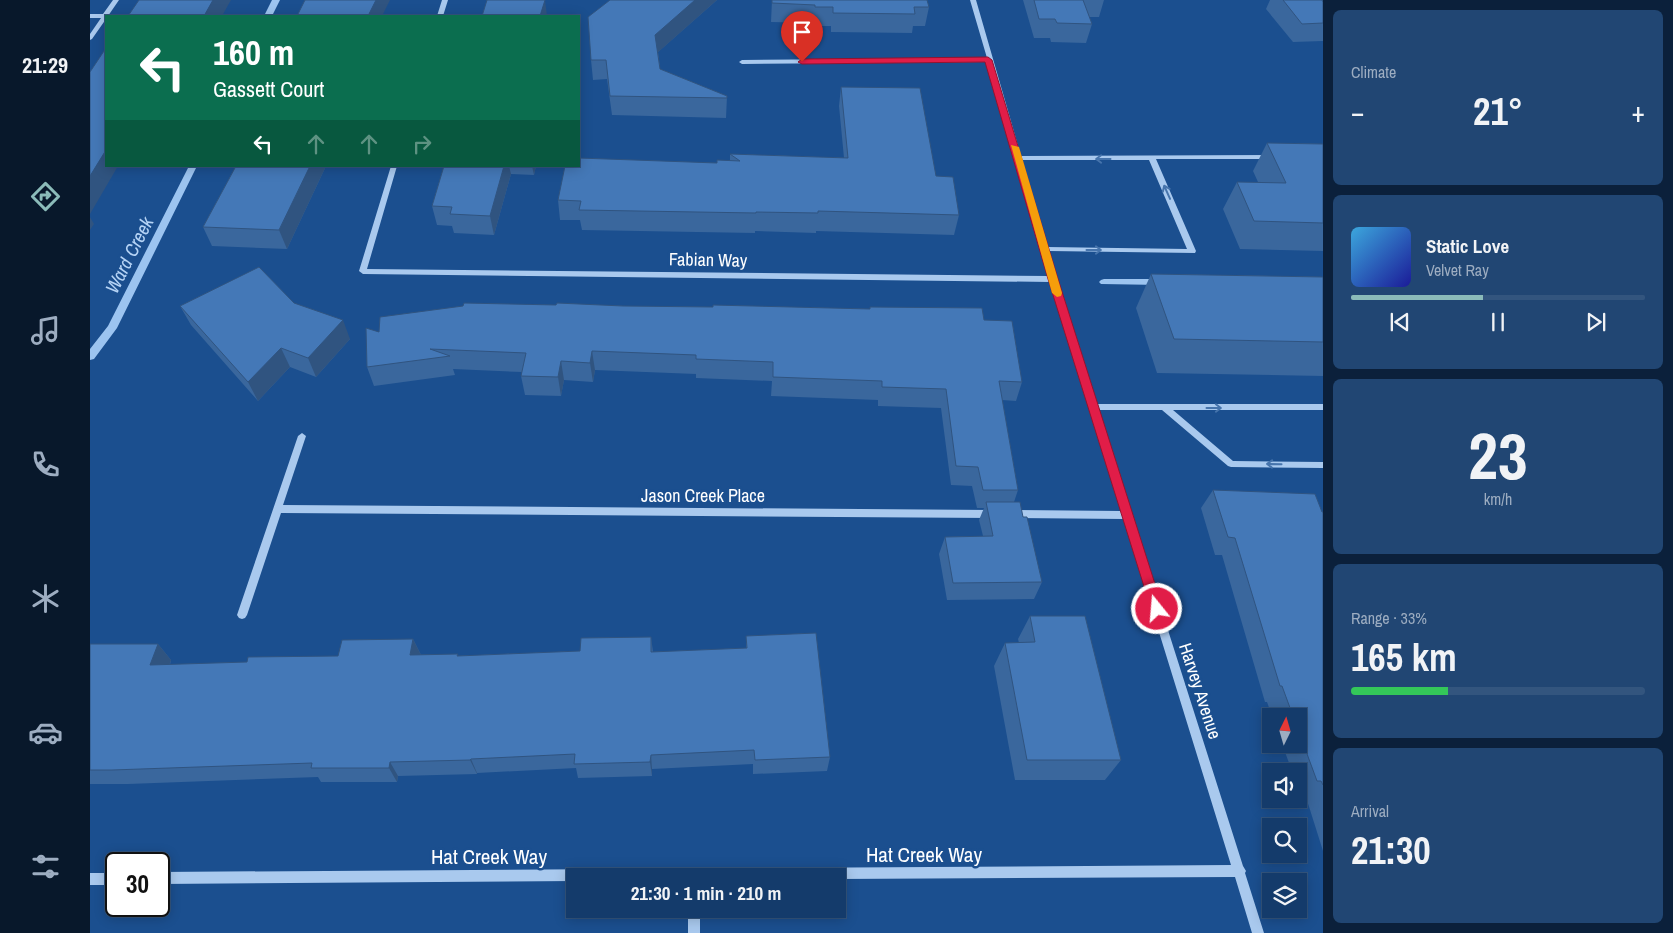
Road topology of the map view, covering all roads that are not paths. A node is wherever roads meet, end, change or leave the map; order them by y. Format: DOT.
graph roads {
  1 [pos="116,0"];
  2 [pos="445,0"];
  3 [pos="973,0"];
  4 [pos="106,15"];
  5 [pos="440,15"];
  6 [pos="90,16"];
  7 [pos="105,16"];
  8 [pos="90,38"];
  9 [pos="988,60"];
  10 [pos="742,62"];
  11 [pos="1269,157"];
  12 [pos="1018,158"];
  13 [pos="1152,159"];
  14 [pos="394,167"];
  15 [pos="1045,249"];
  16 [pos="363,271"];
  17 [pos="1053,279"];
  18 [pos="1093,407"];
  19 [pos="1323,407"];
  20 [pos="1165,408"];
  21 [pos="302,436"];
  22 [pos="1323,465"];
  23 [pos="278,509"];
  24 [pos="1127,515"];
  25 [pos="242,615"];
  26 [pos="1240,871"];
  27 [pos="846,875"];
  28 [pos="566,876"];
  29 [pos="170,878"];
  30 [pos="90,879"];
  31 [pos="105,879"];
  32 [pos="694,918"];
  33 [pos="694,933"];
  34 [pos="1258,933"];
  1 -- 4 [label="street"];
  2 -- 5 [label="street"];
  3 -- 9 [label="street, Harvey Avenue"];
  6 -- 7 [label="street"];
  7 -- 8 [label="street"];
  9 -- 10 [label="street"];
  9 -- 12 [label="street, Harvey Avenue"];
  11 -- 13 [label="street"];
  13 -- 12 [label="street, one-way"];
  12 -- 15 [label="street, Harvey Avenue"];
  15 -- 13 [label="street, one-way"];
  14 -- 16 [label="street"];
  15 -- 17 [label="street, Harvey Avenue"];
  16 -- 17 [label="street, Fabian Way"];
  17 -- 18 [label="street, Harvey Avenue"];
  18 -- 20 [label="street"];
  18 -- 24 [label="street, Harvey Avenue"];
  20 -- 19 [label="street, one-way"];
  22 -- 20 [label="street, one-way"];
  21 -- 23 [label="street"];
  23 -- 24 [label="street, Jason Creek Place"];
  23 -- 25 [label="street"];
  24 -- 26 [label="street, Harvey Avenue"];
  26 -- 27 [label="street, Hat Creek Way"];
  26 -- 34 [label="street, Harvey Avenue"];
  28 -- 29 [label="street, Hat Creek Way"];
  30 -- 31 [label="street"];
  32 -- 33 [label="street"];
}
